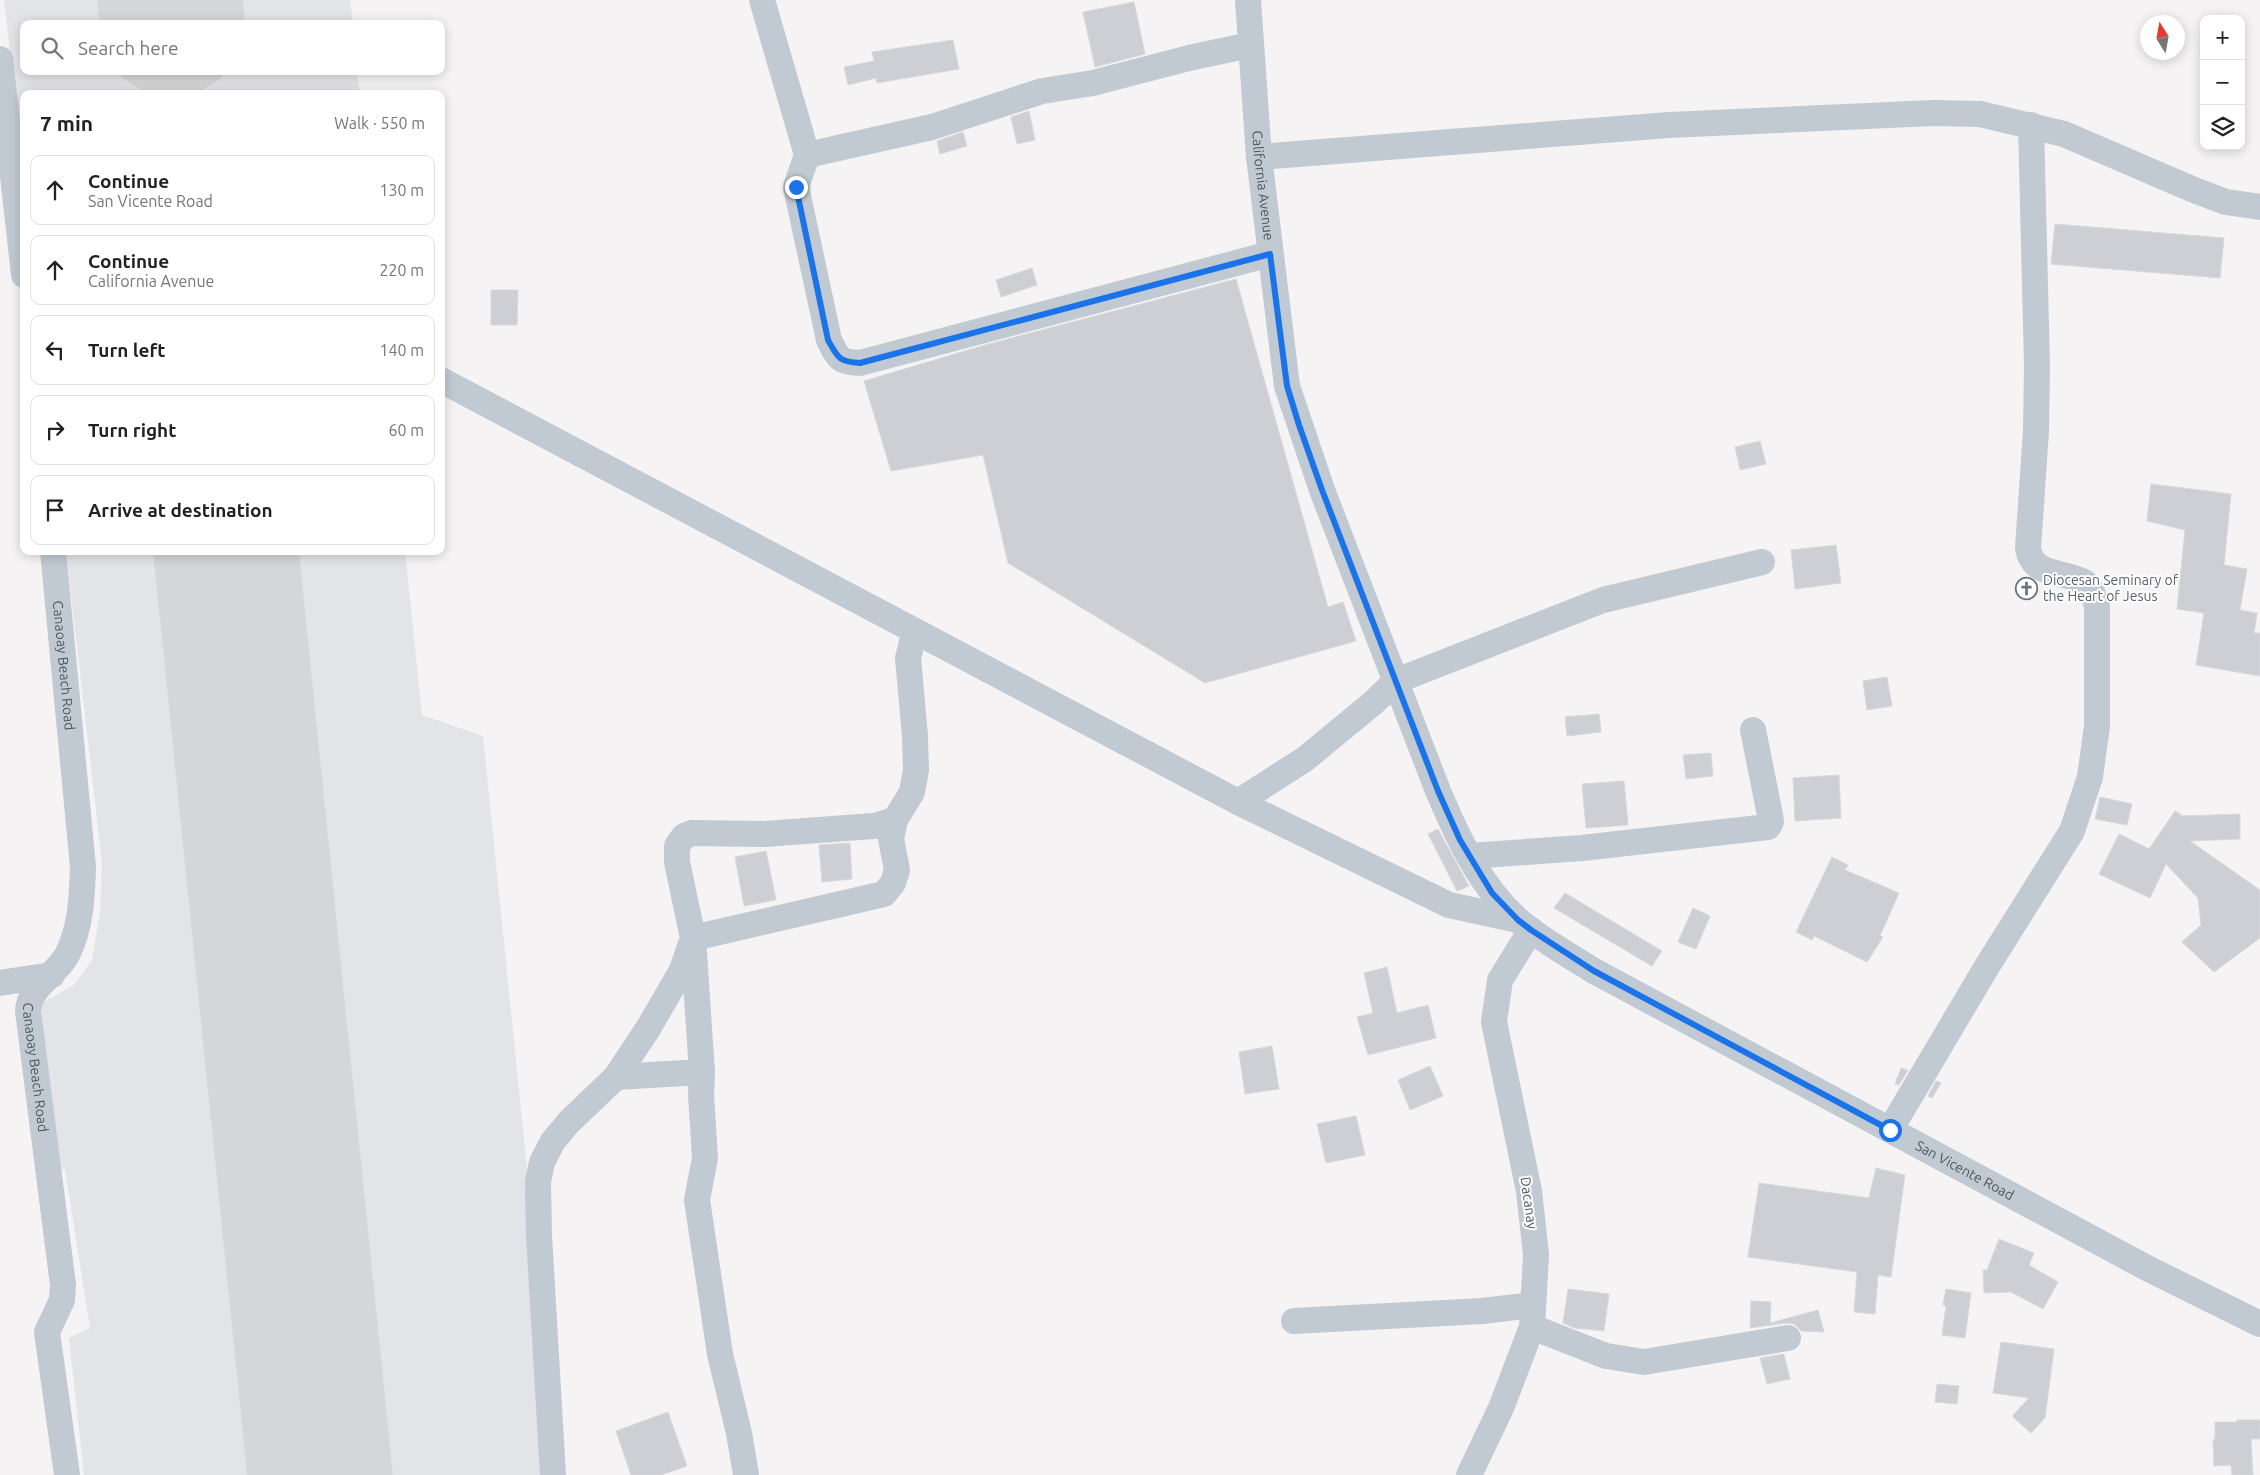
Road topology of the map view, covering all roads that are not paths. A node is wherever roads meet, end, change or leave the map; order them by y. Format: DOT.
graph roads {
  1 [pos="762,0"];
  2 [pos="1248,0"];
  3 [pos="1250,45"];
  4 [pos="0,59"];
  5 [pos="2031,125"];
  6 [pos="807,155"];
  7 [pos="1259,157"];
  8 [pos="2260,207"];
  9 [pos="20,239"];
  10 [pos="1270,254"];
  11 [pos="445,382"];
  12 [pos="53,555"];
  13 [pos="1762,562"];
  14 [pos="915,631"];
  15 [pos="1396,681"];
  16 [pos="1753,730"];
  17 [pos="1238,802"];
  18 [pos="895,820"];
  19 [pos="1469,856"];
  20 [pos="1524,925"];
  21 [pos="693,938"];
  22 [pos="52,975"];
  23 [pos="0,984"];
  24 [pos="702,1072"];
  25 [pos="616,1077"];
  26 [pos="1890,1130"];
  27 [pos="1532,1316"];
  28 [pos="1294,1321"];
  29 [pos="2260,1324"];
  30 [pos="1788,1338"];
  31 [pos="67,1475"];
  32 [pos="553,1475"];
  33 [pos="746,1475"];
  34 [pos="1469,1475"];
  1 -- 6 [label="street"];
  2 -- 3 [label="street, California Avenue"];
  3 -- 6 [label="street"];
  3 -- 7 [label="street, California Avenue"];
  4 -- 9 [label="street"];
  5 -- 7 [label="street"];
  5 -- 8 [label="street"];
  5 -- 26 [label="street"];
  6 -- 10 [label="street"];
  7 -- 10 [label="street, California Avenue"];
  10 -- 15 [label="street, California Avenue"];
  11 -- 14 [label="street"];
  12 -- 22 [label="street, Canaoay Beach Road"];
  13 -- 15 [label="street"];
  14 -- 17 [label="street"];
  14 -- 18 [label="street"];
  15 -- 17 [label="street"];
  15 -- 19 [label="street, California Avenue"];
  16 -- 19 [label="street"];
  17 -- 20 [label="street"];
  18 -- 21 [label="street"];
  18 -- 21 [label="street"];
  19 -- 20 [label="street, California Avenue"];
  20 -- 26 [label="street, San Vicente Road"];
  20 -- 27 [label="street, Dacanay"];
  21 -- 24 [label="street"];
  21 -- 25 [label="street"];
  22 -- 23 [label="street"];
  22 -- 31 [label="street, Canaoay Beach Road"];
  24 -- 25 [label="street"];
  24 -- 33 [label="street"];
  25 -- 32 [label="street"];
  26 -- 29 [label="street, San Vicente Road"];
  27 -- 28 [label="street"];
  27 -- 30 [label="street"];
  27 -- 34 [label="street, Dacanay"];
}
